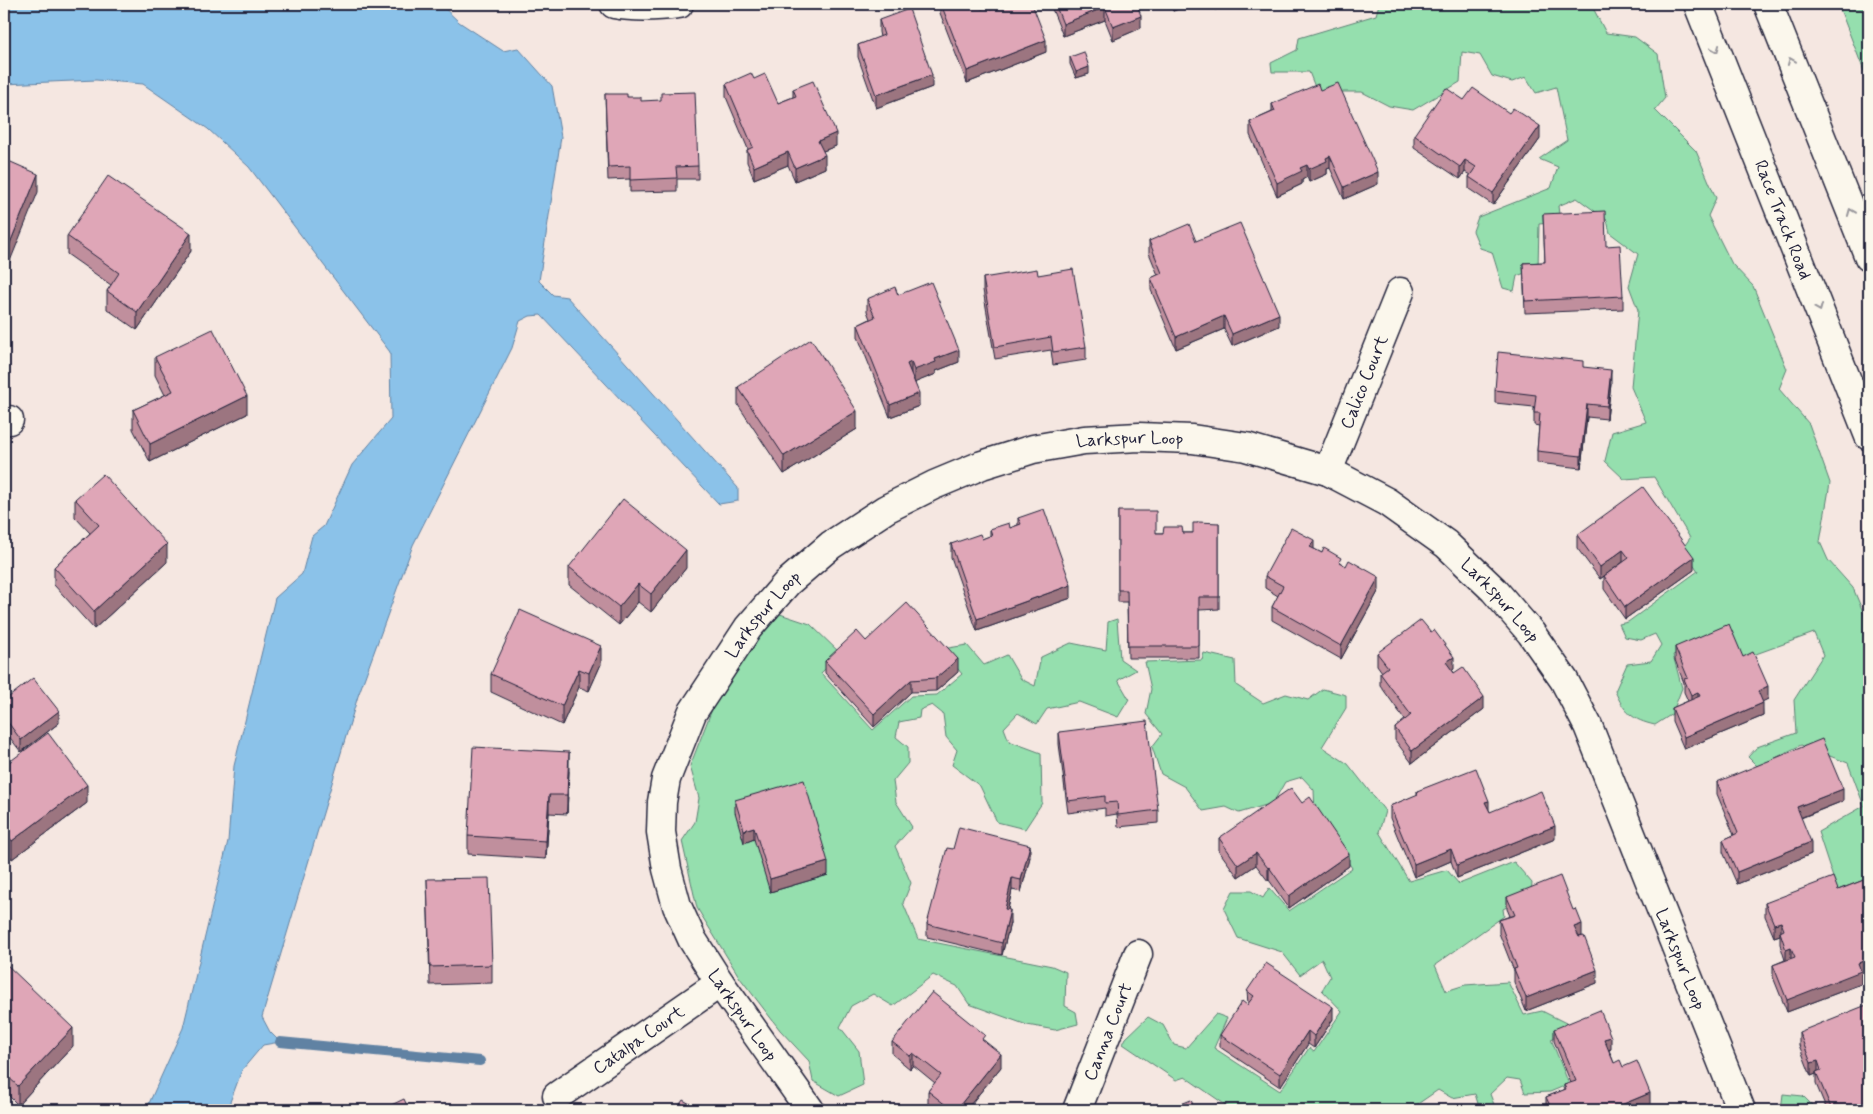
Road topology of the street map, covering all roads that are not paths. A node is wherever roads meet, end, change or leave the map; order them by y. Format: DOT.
graph roads {
  1 [pos="614,4"];
  2 [pos="679,4"];
  3 [pos="1698,4"];
  4 [pos="1768,4"];
  5 [pos="1869,257"];
  6 [pos="1400,292"];
  7 [pos="1869,436"];
  8 [pos="1328,472"];
  9 [pos="1138,954"];
  10 [pos="720,984"];
  11 [pos="557,1096"];
  12 [pos="810,1110"];
  13 [pos="1078,1110"];
  14 [pos="1741,1110"];
  1 -- 2 [label="street"];
  3 -- 7 [label="street, Race Track Road, one-way"];
  5 -- 4 [label="street, one-way"];
  6 -- 8 [label="street, Calico Court"];
  8 -- 10 [label="street, Larkspur Loop"];
  8 -- 14 [label="street, Larkspur Loop"];
  9 -- 13 [label="street, Canna Court"];
  10 -- 11 [label="street, Catalpa Court"];
  10 -- 12 [label="street, Larkspur Loop"];
}
